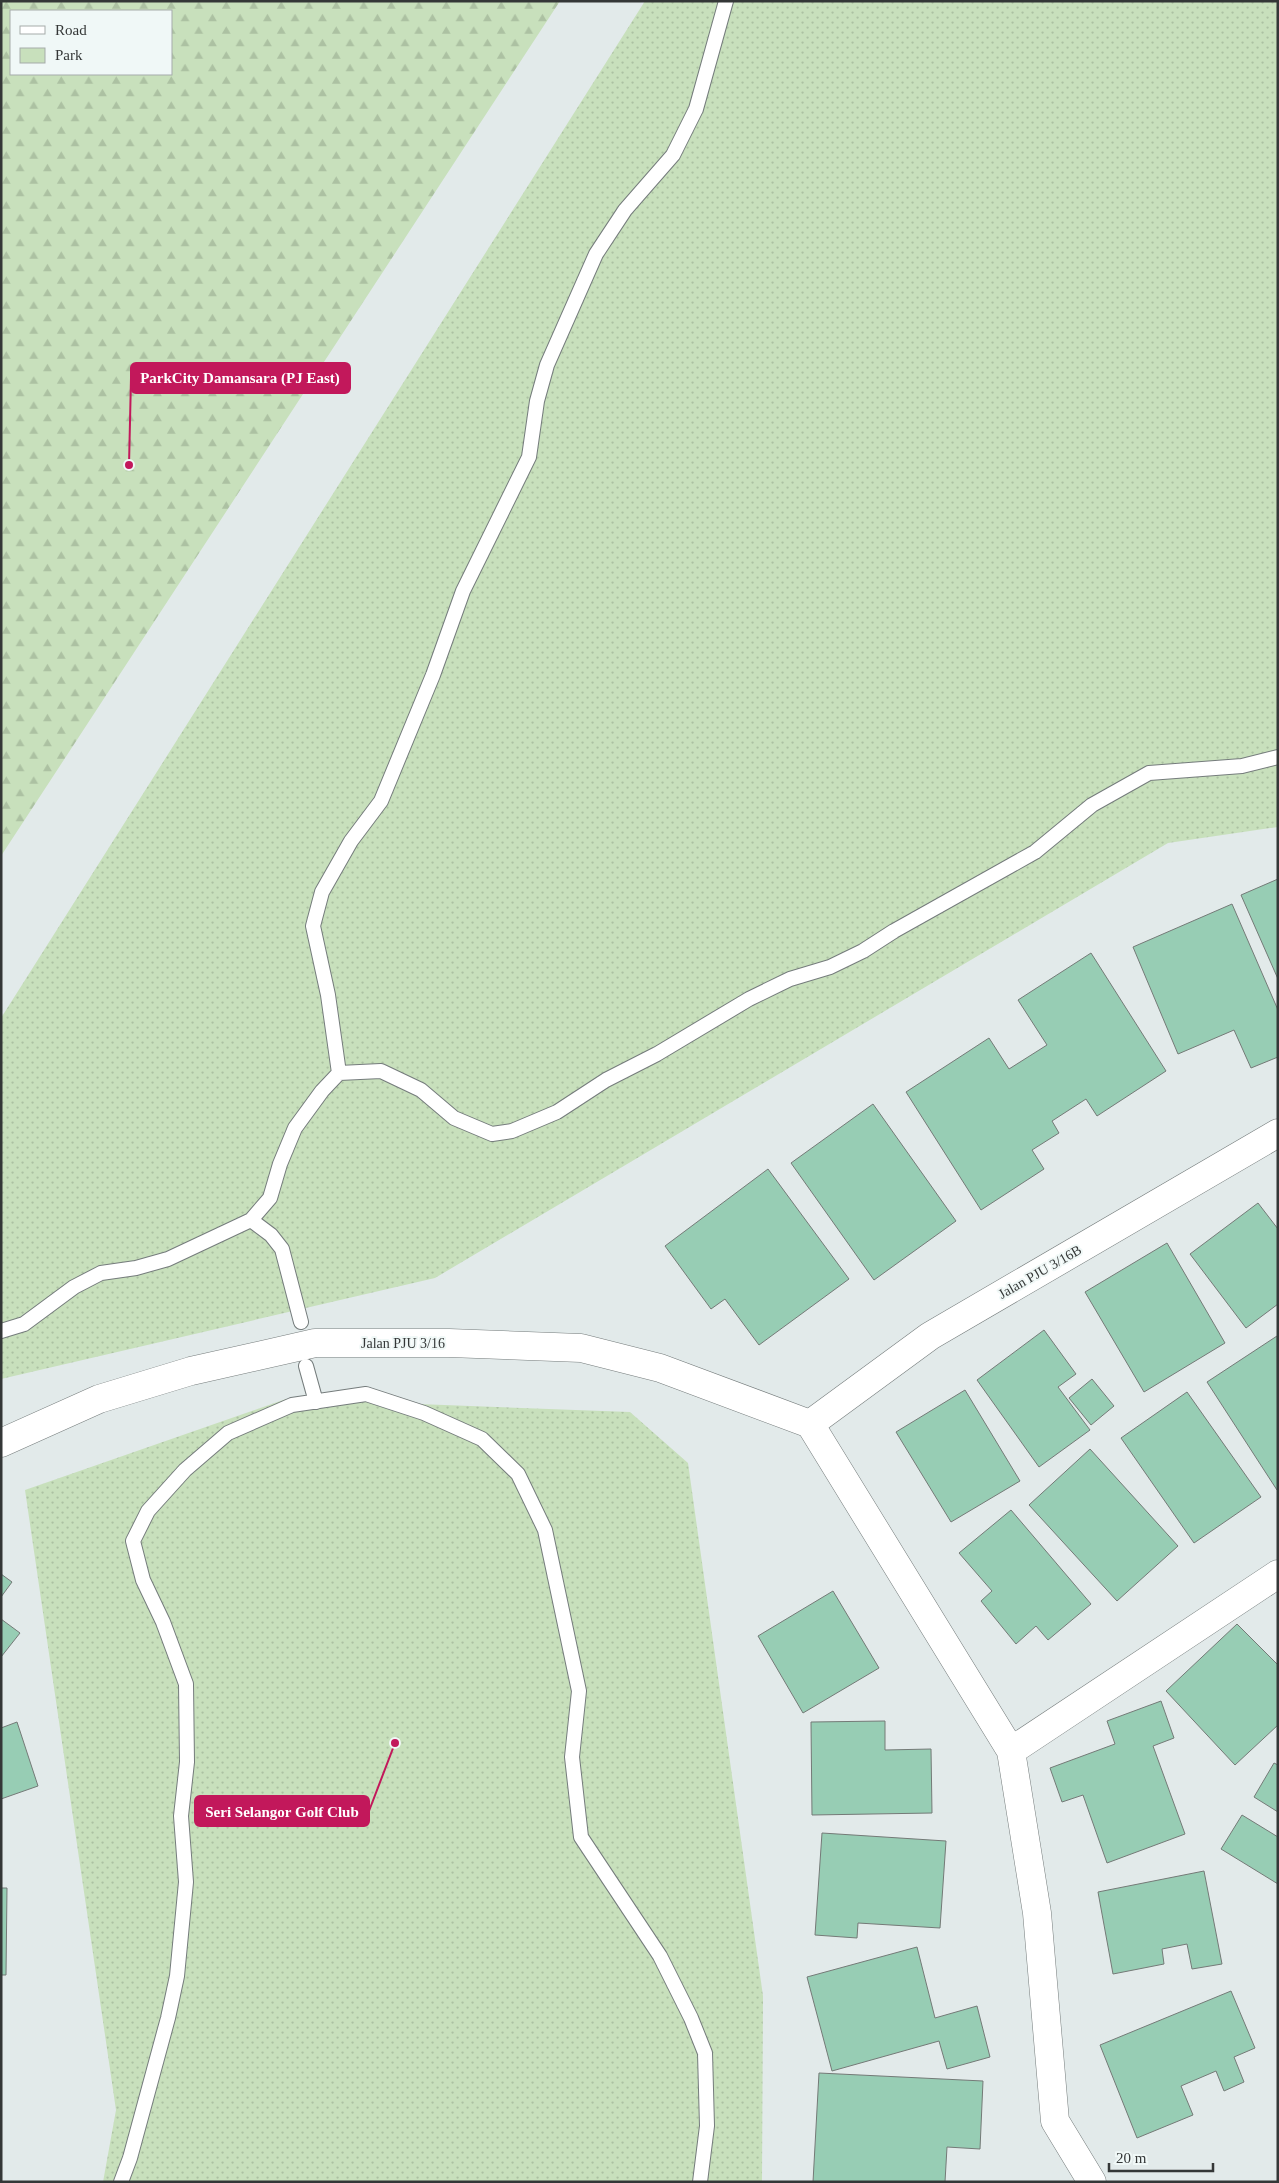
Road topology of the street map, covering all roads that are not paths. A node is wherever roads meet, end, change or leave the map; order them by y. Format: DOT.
graph roads {
  1 [pos="726,1"];
  2 [pos="1278,757"];
  3 [pos="339,1073"];
  4 [pos="1278,1133"];
  5 [pos="251,1220"];
  6 [pos="301,1322"];
  7 [pos="1,1331"];
  8 [pos="306,1366"];
  9 [pos="316,1402"];
  10 [pos="810,1424"];
  11 [pos="1,1443"];
  12 [pos="1278,1574"];
  13 [pos="1011,1751"];
  14 [pos="121,2182"];
  15 [pos="700,2182"];
  16 [pos="1092,2182"];
  1 -- 3 [label="lane"];
  2 -- 3 [label="lane"];
  3 -- 5 [label="lane"];
  4 -- 10 [label="street, Jalan PJU 3/16B"];
  5 -- 6 [label="lane"];
  5 -- 7 [label="lane"];
  8 -- 9 [label="lane"];
  9 -- 14 [label="lane"];
  9 -- 15 [label="lane"];
  10 -- 11 [label="street, Jalan PJU 3/16"];
  10 -- 13 [label="street"];
  12 -- 13 [label="street"];
  13 -- 16 [label="street"];
}
